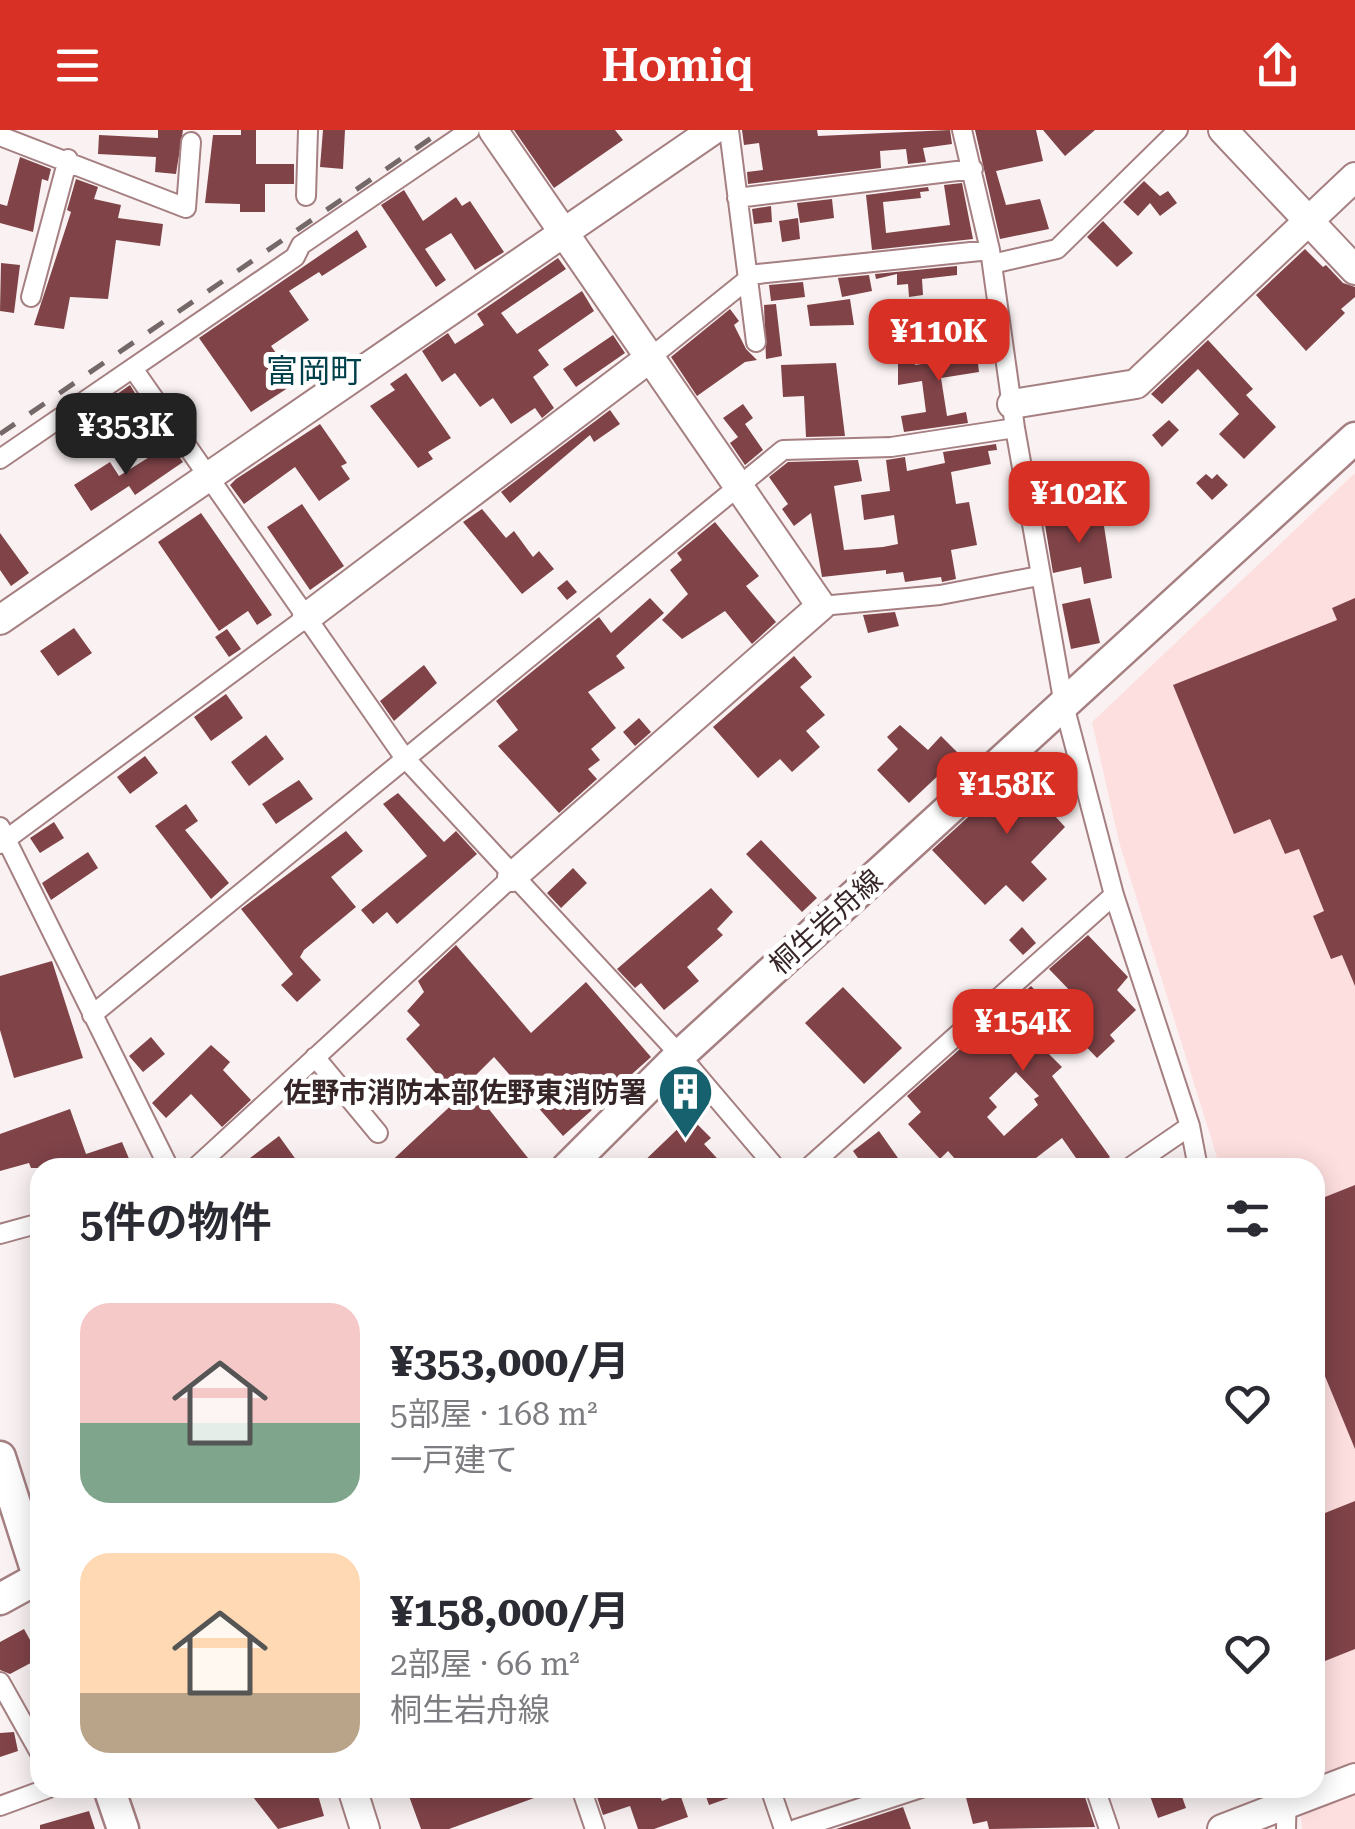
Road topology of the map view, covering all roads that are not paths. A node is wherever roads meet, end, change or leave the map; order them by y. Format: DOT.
graph roads {
  1 [pos="308,130"];
  2 [pos="470,130"];
  3 [pos="493,130"];
  4 [pos="713,130"];
  5 [pos="729,130"];
  6 [pos="962,130"];
  7 [pos="1178,130"];
  8 [pos="1223,130"];
  9 [pos="0,136"];
  10 [pos="190,142"];
  11 [pos="68,159"];
  12 [pos="973,169"];
  13 [pos="1355,176"];
  14 [pos="306,196"];
  15 [pos="738,198"];
  16 [pos="1309,219"];
  17 [pos="564,232"];
  18 [pos="991,257"];
  19 [pos="1355,270"];
  20 [pos="748,277"];
  21 [pos="31,297"];
  22 [pos="756,342"];
  23 [pos="651,358"];
  24 [pos="134,370"];
  25 [pos="1014,416"];
  26 [pos="1355,438"];
  27 [pos="0,460"];
  28 [pos="209,477"];
  29 [pos="736,484"];
  30 [pos="1039,576"];
  31 [pos="820,606"];
  32 [pos="307,616"];
  33 [pos="0,620"];
  34 [pos="1064,704"];
  35 [pos="404,758"];
  36 [pos="2,837"];
  37 [pos="512,877"];
  38 [pos="1114,895"];
  39 [pos="92,1015"];
  40 [pos="680,1055"];
  41 [pos="315,1057"];
  42 [pos="1190,1126"];
  43 [pos="378,1133"];
  44 [pos="164,1158"];
  45 [pos="206,1158"];
  46 [pos="576,1158"];
  47 [pos="768,1158"];
  48 [pos="819,1158"];
  49 [pos="1144,1158"];
  50 [pos="1196,1158"];
  51 [pos="30,1226"];
  52 [pos="0,1234"];
  53 [pos="0,1457"];
  54 [pos="30,1548"];
  55 [pos="30,1584"];
  56 [pos="0,1599"];
  57 [pos="0,1682"];
  58 [pos="30,1735"];
  59 [pos="1355,1778"];
  60 [pos="1325,1791"];
  61 [pos="30,1795"];
  62 [pos="112,1798"];
  63 [pos="355,1798"];
  64 [pos="584,1798"];
  65 [pos="773,1798"];
  66 [pos="891,1798"];
  67 [pos="1098,1798"];
  68 [pos="0,1806"];
  69 [pos="1287,1808"];
  70 [pos="123,1829"];
  71 [pos="365,1829"];
  72 [pos="595,1829"];
  73 [pos="784,1829"];
  74 [pos="796,1829"];
  75 [pos="1109,1829"];
  76 [pos="1222,1829"];
  1 -- 14 [label="street"];
  2 -- 24 [label="street"];
  3 -- 17 [label="street"];
  4 -- 17 [label="street"];
  5 -- 15 [label="street"];
  6 -- 12 [label="street"];
  7 -- 18 [label="street"];
  8 -- 16 [label="street"];
  9 -- 11 [label="street"];
  10 -- 11 [label="street"];
  11 -- 21 [label="street"];
  12 -- 15 [label="street"];
  12 -- 18 [label="street"];
  13 -- 16 [label="street"];
  15 -- 20 [label="street"];
  16 -- 19 [label="street"];
  16 -- 25 [label="street"];
  17 -- 23 [label="street"];
  17 -- 28 [label="street"];
  18 -- 20 [label="street"];
  18 -- 25 [label="street"];
  20 -- 22 [label="street"];
  20 -- 23 [label="street"];
  23 -- 29 [label="street"];
  23 -- 32 [label="street"];
  24 -- 27 [label="street"];
  24 -- 28 [label="street"];
  25 -- 29 [label="street"];
  25 -- 30 [label="street"];
  26 -- 34 [label="main road, 桐生岩舟線"];
  28 -- 32 [label="street"];
  28 -- 33 [label="street"];
  29 -- 31 [label="street"];
  29 -- 35 [label="street"];
  30 -- 31 [label="street"];
  30 -- 34 [label="street"];
  31 -- 37 [label="street"];
  32 -- 35 [label="street"];
  32 -- 36 [label="street"];
  34 -- 38 [label="street"];
  34 -- 40 [label="main road, 桐生岩舟線"];
  35 -- 37 [label="street"];
  35 -- 39 [label="street"];
  36 -- 39 [label="street"];
  37 -- 40 [label="street"];
  37 -- 41 [label="street"];
  38 -- 42 [label="street"];
  38 -- 48 [label="street"];
  39 -- 44 [label="street"];
  40 -- 46 [label="main road, 桐生岩舟線"];
  40 -- 47 [label="street"];
  41 -- 43 [label="street"];
  41 -- 45 [label="street"];
  42 -- 49 [label="street"];
  42 -- 50 [label="street"];
  51 -- 52 [label="street"];
  53 -- 54 [label="main road"];
  55 -- 56 [label="main road"];
  57 -- 58 [label="street"];
  59 -- 60 [label="street"];
  61 -- 68 [label="street"];
  62 -- 70 [label="main road"];
  63 -- 71 [label="street"];
  64 -- 72 [label="street"];
  65 -- 73 [label="street"];
  66 -- 74 [label="street"];
  67 -- 75 [label="street"];
  69 -- 76 [label="street"];
}
